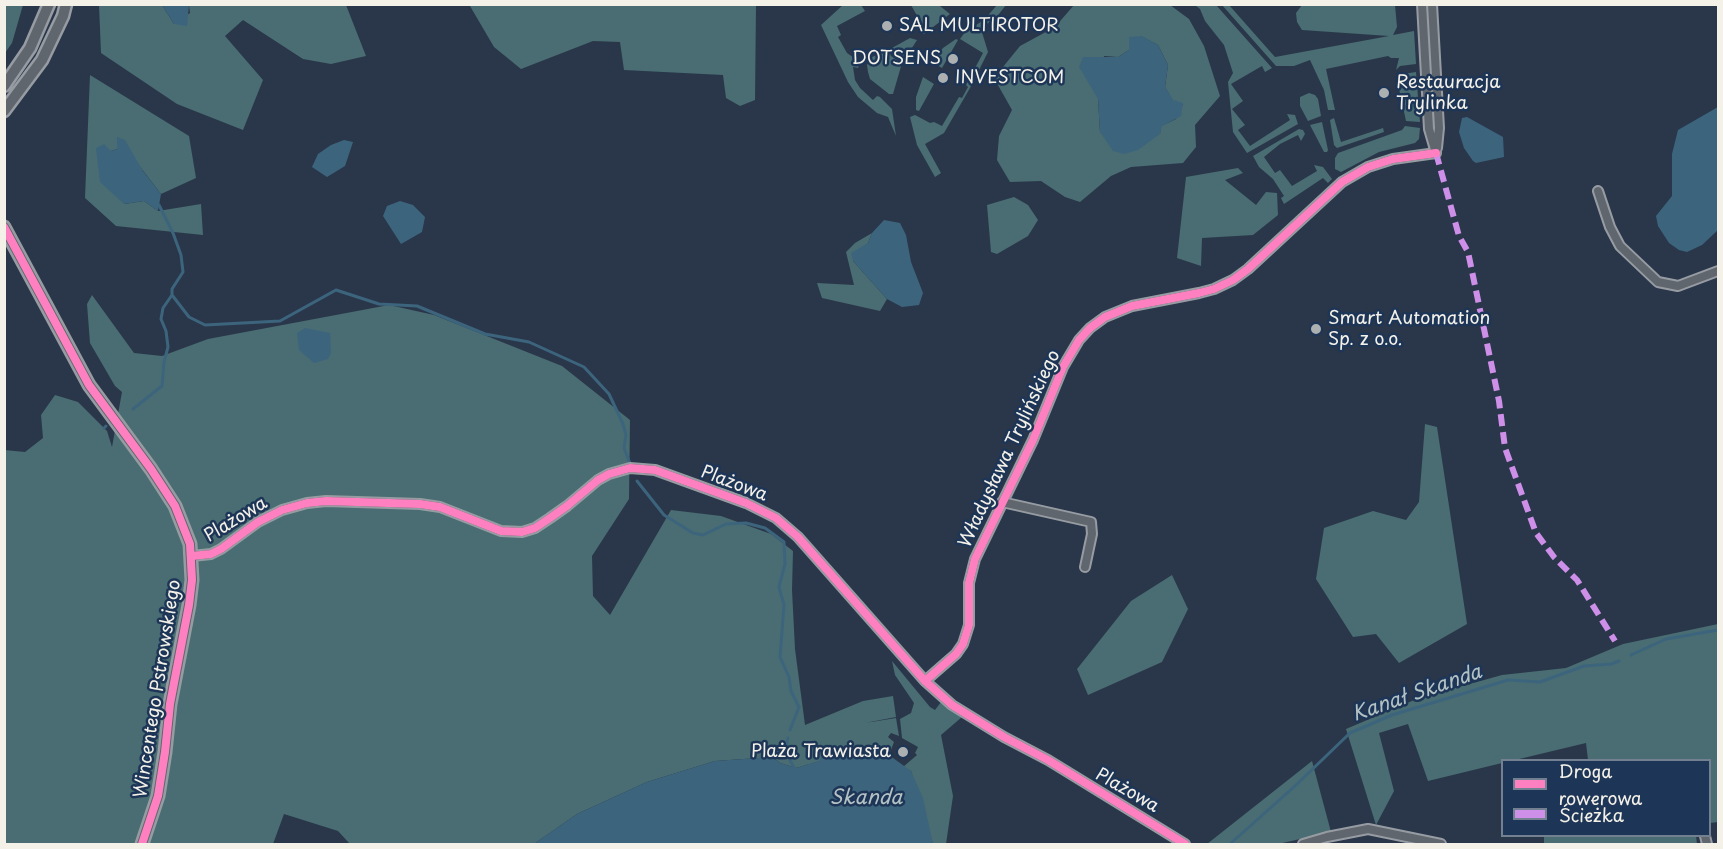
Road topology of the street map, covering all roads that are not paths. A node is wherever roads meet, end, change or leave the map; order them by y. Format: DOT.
graph roads {
  1 [pos="49,4"];
  2 [pos="66,4"];
  3 [pos="1422,4"];
  4 [pos="1432,4"];
  5 [pos="4,86"];
  6 [pos="4,111"];
  7 [pos="1436,153"];
  8 [pos="1598,190"];
  9 [pos="4,227"];
  10 [pos="1719,272"];
  11 [pos="1002,502"];
  12 [pos="192,556"];
  13 [pos="1085,567"];
  14 [pos="925,681"];
  15 [pos="142,844"];
  16 [pos="1185,844"];
  17 [pos="1303,844"];
  18 [pos="1442,844"];
  1 -- 5 [label="street"];
  2 -- 6 [label="street"];
  3 -- 7 [label="street"];
  4 -- 7 [label="street"];
  7 -- 11 [label="street, Władysława Trylińskiego"];
  8 -- 10 [label="street"];
  9 -- 12 [label="street, Wincentego Pstrowskiego"];
  11 -- 13 [label="street"];
  11 -- 14 [label="street, Władysława Trylińskiego"];
  12 -- 14 [label="street, Plażowa"];
  12 -- 15 [label="street, Wincentego Pstrowskiego"];
  14 -- 16 [label="street, Plażowa"];
  17 -- 18 [label="street"];
}
